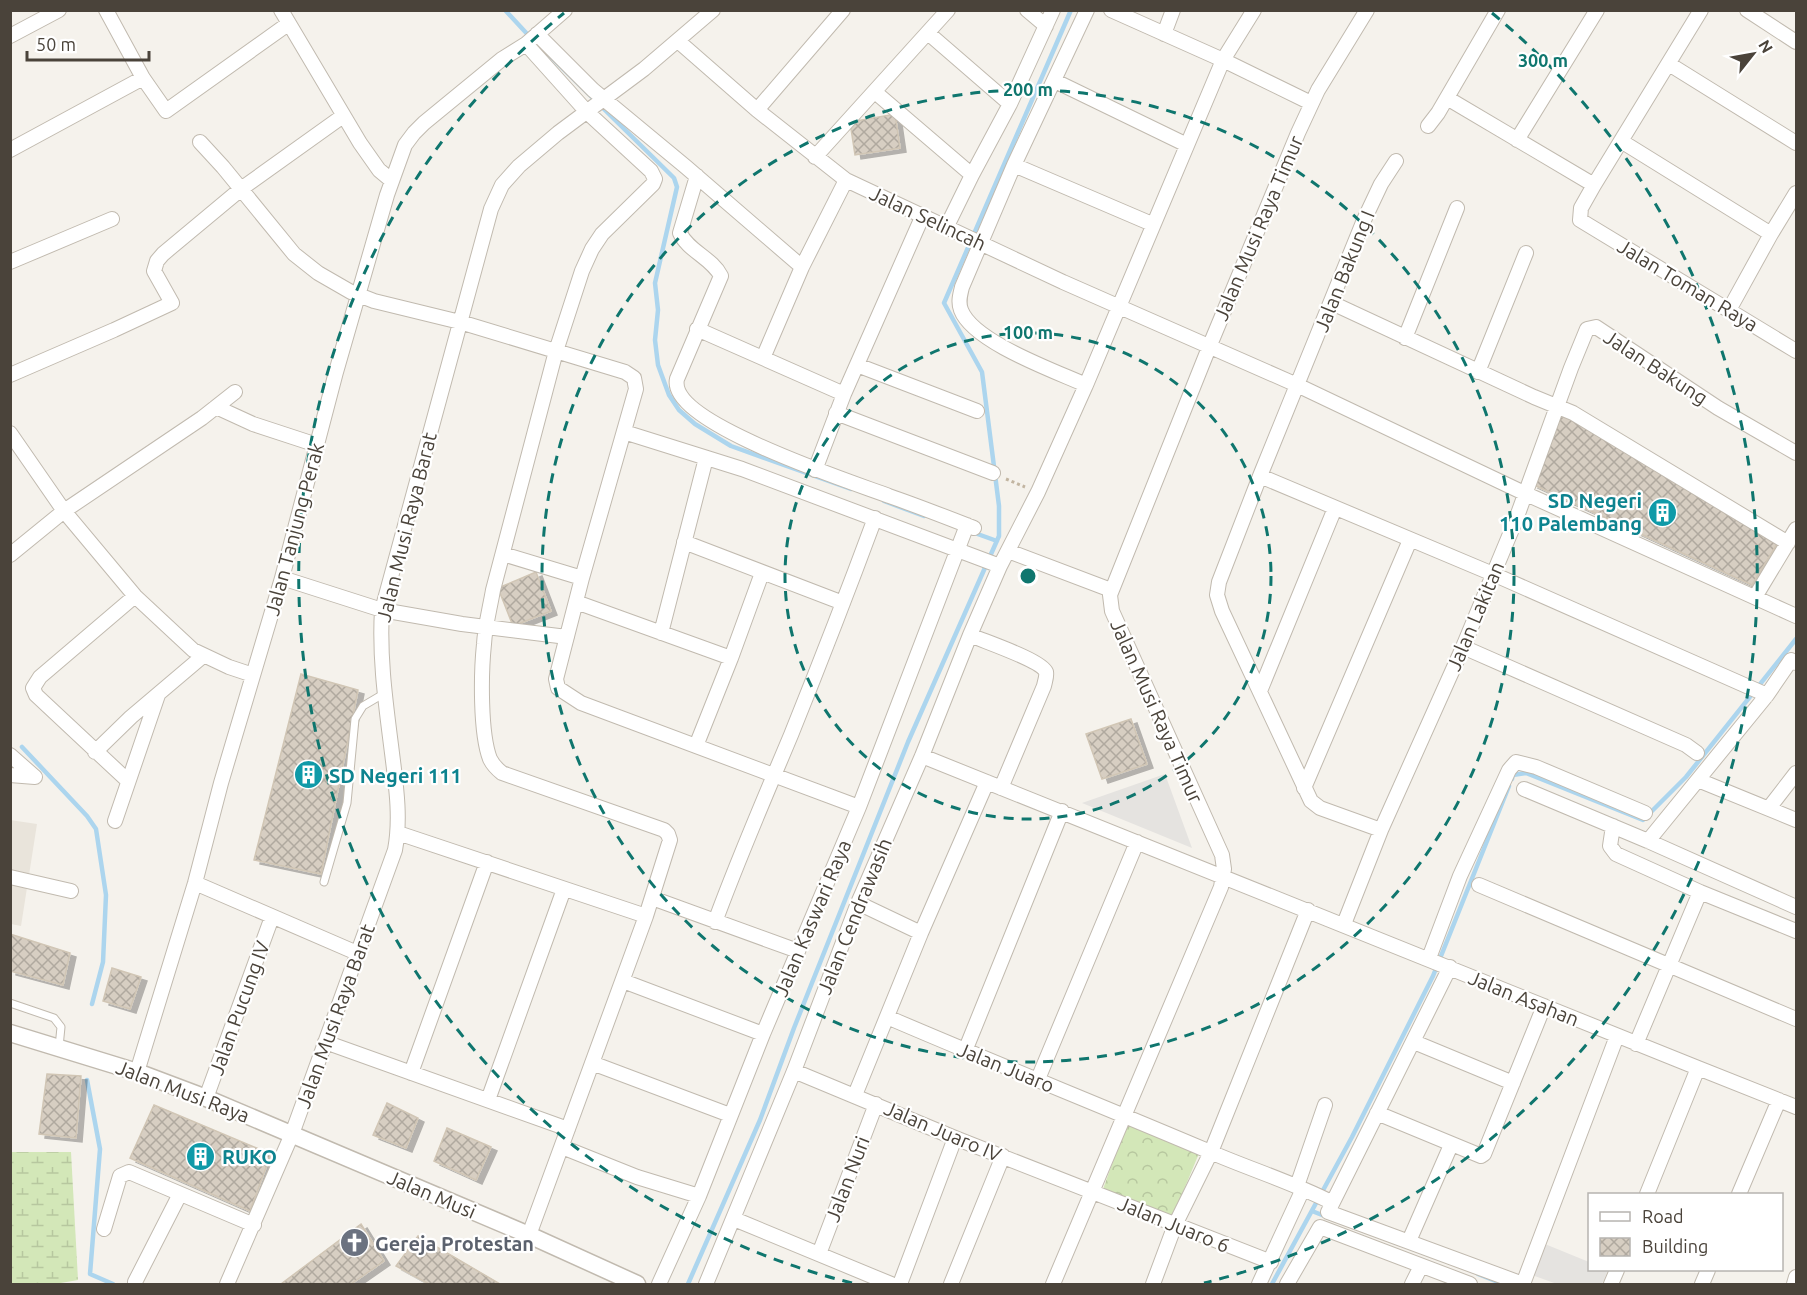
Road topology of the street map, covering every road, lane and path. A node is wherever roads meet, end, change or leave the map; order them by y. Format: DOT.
graph roads {
  1 [pos="59,10"];
  2 [pos="106,10"];
  3 [pos="281,10"];
  4 [pos="565,10"];
  5 [pos="713,10"];
  6 [pos="843,10"];
  7 [pos="948,10"];
  8 [pos="1027,10"];
  9 [pos="1053,10"];
  10 [pos="1087,10"];
  11 [pos="1112,10"];
  12 [pos="1173,10"];
  13 [pos="1254,10"];
  14 [pos="1367,10"];
  15 [pos="1498,10"];
  16 [pos="1597,10"];
  17 [pos="1701,10"];
  18 [pos="1748,10"];
  19 [pos="288,24"];
  20 [pos="1046,26"];
  21 [pos="928,33"];
  22 [pos="1164,34"];
  23 [pos="10,36"];
  24 [pos="531,39"];
  25 [pos="678,40"];
  26 [pos="1797,42"];
  27 [pos="1223,60"];
  28 [pos="1669,64"];
  29 [pos="143,78"];
  30 [pos="1055,81"];
  31 [pos="875,92"];
  32 [pos="1447,98"];
  33 [pos="603,100"];
  34 [pos="1311,103"];
  35 [pos="1010,104"];
  36 [pos="757,110"];
  37 [pos="588,111"];
  38 [pos="343,116"];
  39 [pos="1428,126"];
  40 [pos="1517,140"];
  41 [pos="1621,141"];
  42 [pos="200,142"];
  43 [pos="1797,143"];
  44 [pos="1187,145"];
  45 [pos="10,150"];
  46 [pos="815,157"];
  47 [pos="1396,161"];
  48 [pos="1014,165"];
  49 [pos="972,175"];
  50 [pos="697,176"];
  51 [pos="391,180"];
  52 [pos="846,180"];
  53 [pos="1594,185"];
  54 [pos="241,189"];
  55 [pos="1797,193"];
  56 [pos="1457,208"];
  57 [pos="922,215"];
  58 [pos="112,219"];
  59 [pos="1152,224"];
  60 [pos="951,228"];
  61 [pos="1771,234"];
  62 [pos="978,241"];
  63 [pos="1526,253"];
  64 [pos="10,262"];
  65 [pos="802,267"];
  66 [pos="358,296"];
  67 [pos="1332,303"];
  68 [pos="1120,306"];
  69 [pos="1729,310"];
  70 [pos="460,322"];
  71 [pos="697,329"];
  72 [pos="1405,338"];
  73 [pos="1210,345"];
  74 [pos="556,351"];
  75 [pos="1797,351"];
  76 [pos="763,358"];
  77 [pos="857,365"];
  78 [pos="1478,372"];
  79 [pos="10,375"];
  80 [pos="1297,385"];
  81 [pos="1086,386"];
  82 [pos="235,392"];
  83 [pos="844,394"];
  84 [pos="1557,406"];
  85 [pos="216,407"];
  86 [pos="977,411"];
  87 [pos="836,413"];
  88 [pos="624,432"];
  89 [pos="10,433"];
  90 [pos="317,445"];
  91 [pos="757,448"];
  92 [pos="1797,453"];
  93 [pos="706,458"];
  94 [pos="749,468"];
  95 [pos="815,470"];
  96 [pos="993,473"];
  97 [pos="1260,476"];
  98 [pos="1524,493"];
  99 [pos="1335,508"];
  100 [pos="64,512"];
  101 [pos="875,518"];
  102 [pos="1797,529"];
  103 [pos="966,534"];
  104 [pos="1410,540"];
  105 [pos="684,542"];
  106 [pos="1788,543"];
  107 [pos="1008,551"];
  108 [pos="502,554"];
  109 [pos="10,555"];
  110 [pos="991,562"];
  111 [pos="762,573"];
  112 [pos="1493,574"];
  113 [pos="282,578"];
  114 [pos="582,578"];
  115 [pos="1111,590"];
  116 [pos="135,596"];
  117 [pos="1755,597"];
  118 [pos="576,602"];
  119 [pos="843,603"];
  120 [pos="382,610"];
  121 [pos="1797,616"];
  122 [pos="486,627"];
  123 [pos="661,633"];
  124 [pos="970,635"];
  125 [pos="567,637"];
  126 [pos="1463,647"];
  127 [pos="203,656"];
  128 [pos="731,658"];
  129 [pos="1797,663"];
  130 [pos="253,675"];
  131 [pos="1260,691"];
  132 [pos="159,693"];
  133 [pos="385,693"];
  134 [pos="1766,694"];
  135 [pos="696,746"];
  136 [pos="95,752"];
  137 [pos="1696,753"];
  138 [pos="10,755"];
  139 [pos="922,756"];
  140 [pos="1797,772"];
  141 [pos="10,775"];
  142 [pos="773,775"];
  143 [pos="1698,780"];
  144 [pos="128,781"];
  145 [pos="987,782"];
  146 [pos="1001,788"];
  147 [pos="1304,788"];
  148 [pos="1524,789"];
  149 [pos="859,807"];
  150 [pos="1769,808"];
  151 [pos="1062,811"];
  152 [pos="1645,813"];
  153 [pos="1797,820"];
  154 [pos="115,821"];
  155 [pos="1613,826"];
  156 [pos="1381,830"];
  157 [pos="398,832"];
  158 [pos="1648,841"];
  159 [pos="1137,842"];
  160 [pos="487,862"];
  161 [pos="1223,876"];
  162 [pos="10,877"];
  163 [pos="324,882"];
  164 [pos="195,883"];
  165 [pos="1479,885"];
  166 [pos="564,889"];
  167 [pos="71,891"];
  168 [pos="1700,892"];
  169 [pos="652,898"];
  170 [pos="858,903"];
  171 [pos="1797,907"];
  172 [pos="1308,910"];
  173 [pos="646,916"];
  174 [pos="272,917"];
  175 [pos="715,922"];
  176 [pos="1344,924"];
  177 [pos="1797,931"];
  178 [pos="921,933"];
  179 [pos="798,951"];
  180 [pos="357,953"];
  181 [pos="1440,963"];
  182 [pos="1669,964"];
  183 [pos="622,981"];
  184 [pos="10,1003"];
  185 [pos="1544,1006"];
  186 [pos="887,1017"];
  187 [pos="1797,1019"];
  188 [pos="10,1033"];
  189 [pos="763,1034"];
  190 [pos="1617,1036"];
  191 [pos="325,1042"];
  192 [pos="1414,1042"];
  193 [pos="1636,1044"];
  194 [pos="66,1050"];
  195 [pos="965,1051"];
  196 [pos="592,1063"];
  197 [pos="1698,1068"];
  198 [pos="794,1071"];
  199 [pos="137,1072"];
  200 [pos="411,1073"];
  201 [pos="1038,1079"];
  202 [pos="1513,1083"];
  203 [pos="855,1095"];
  204 [pos="206,1098"];
  205 [pos="488,1100"];
  206 [pos="1779,1100"];
  207 [pos="876,1104"];
  208 [pos="1325,1105"];
  209 [pos="1797,1107"];
  210 [pos="1377,1113"];
  211 [pos="730,1115"];
  212 [pos="1125,1115"];
  213 [pos="568,1129"];
  214 [pos="292,1134"];
  215 [pos="955,1138"];
  216 [pos="1451,1144"];
  217 [pos="562,1147"];
  218 [pos="1211,1152"];
  219 [pos="1003,1156"];
  220 [pos="1304,1189"];
  221 [pos="1092,1190"];
  222 [pos="1647,1193"];
  223 [pos="1739,1193"];
  224 [pos="180,1194"];
  225 [pos="699,1196"];
  226 [pos="1326,1213"];
  227 [pos="734,1219"];
  228 [pos="254,1225"];
  229 [pos="1175,1225"];
  230 [pos="104,1229"];
  231 [pos="529,1235"];
  232 [pos="1409,1241"];
  233 [pos="819,1254"];
  234 [pos="1271,1262"];
  235 [pos="1421,1266"];
  236 [pos="1797,1277"];
  237 [pos="135,1282"];
  238 [pos="227,1284"];
  239 [pos="637,1284"];
  240 [pos="659,1284"];
  241 [pos="706,1284"];
  242 [pos="891,1284"];
  243 [pos="900,1284"];
  244 [pos="951,1284"];
  245 [pos="1053,1284"];
  246 [pos="1153,1284"];
  247 [pos="1259,1284"];
  248 [pos="1287,1284"];
  249 [pos="1412,1284"];
  250 [pos="1470,1284"];
  251 [pos="1794,1284"];
  1 -- 23 [label="street"];
  2 -- 29 [label="street"];
  3 -- 19 [label="street"];
  4 -- 24 [label="street, Jalan Tanjung Perak"];
  5 -- 25 [label="street, Jalan Musi Raya Barat"];
  6 -- 36 [label="street"];
  7 -- 21 [label="street"];
  8 -- 20 [label="street"];
  9 -- 20 [label="street"];
  10 -- 30 [label="street"];
  11 -- 22 [label="street"];
  12 -- 22 [label="street"];
  13 -- 27 [label="street, Jalan Cendrawasih"];
  14 -- 34 [label="street, Jalan Musi Raya Timur"];
  15 -- 32 [label="street"];
  16 -- 40 [label="street"];
  17 -- 28 [label="street"];
  18 -- 26 [label="street"];
  19 -- 29 [label="street"];
  19 -- 38 [label="street"];
  20 -- 35 [label="street"];
  21 -- 31 [label="street"];
  21 -- 35 [label="street"];
  22 -- 27 [label="street"];
  24 -- 33 [label="street"];
  24 -- 37 [label="street"];
  24 -- 51 [label="street, Jalan Tanjung Perak"];
  25 -- 33 [label="street, Jalan Musi Raya Barat"];
  25 -- 36 [label="street, Jalan Selincah"];
  27 -- 34 [label="street"];
  27 -- 44 [label="street, Jalan Cendrawasih"];
  28 -- 41 [label="street"];
  28 -- 43 [label="street"];
  29 -- 45 [label="street"];
  30 -- 44 [label="street"];
  30 -- 48 [label="street"];
  31 -- 46 [label="street"];
  31 -- 49 [label="street"];
  32 -- 39 [label="street"];
  32 -- 40 [label="street"];
  33 -- 37 [label="street, Jalan Musi Raya Barat"];
  33 -- 50 [label="street"];
  34 -- 73 [label="street, Jalan Musi Raya Timur"];
  35 -- 49 [label="street"];
  36 -- 46 [label="street, Jalan Selincah"];
  37 -- 70 [label="street, Jalan Musi Raya Barat"];
  37 -- 74 [label="street"];
  38 -- 51 [label="street"];
  38 -- 54 [label="street"];
  40 -- 53 [label="street"];
  41 -- 53 [label="street"];
  41 -- 61 [label="street"];
  42 -- 54 [label="street"];
  44 -- 59 [label="street, Jalan Cendrawasih"];
  46 -- 52 [label="street, Jalan Selincah"];
  47 -- 67 [label="street, Jalan Bakung I"];
  48 -- 59 [label="street"];
  48 -- 62 [label="street"];
  49 -- 60 [label="street"];
  50 -- 65 [label="street"];
  50 -- 71 [label="street"];
  51 -- 66 [label="street, Jalan Tanjung Perak"];
  52 -- 57 [label="street, Jalan Selincah"];
  52 -- 65 [label="street"];
  53 -- 69 [label="street, Jalan Toman Raya"];
  54 -- 66 [label="street"];
  54 -- 79 [label="street"];
  55 -- 61 [label="street"];
  56 -- 72 [label="street"];
  57 -- 60 [label="street, Jalan Selincah"];
  57 -- 77 [label="street"];
  58 -- 64 [label="street"];
  59 -- 68 [label="street, Jalan Cendrawasih"];
  60 -- 62 [label="street, Jalan Selincah"];
  61 -- 69 [label="street"];
  62 -- 68 [label="street, Jalan Selincah"];
  62 -- 81 [label="street"];
  63 -- 78 [label="street"];
  65 -- 76 [label="street"];
  66 -- 70 [label="street"];
  66 -- 90 [label="street, Jalan Tanjung Perak"];
  67 -- 72 [label="street"];
  67 -- 80 [label="street, Jalan Bakung I"];
  68 -- 73 [label="street, Jalan Selincah"];
  68 -- 81 [label="street, Jalan Cendrawasih"];
  69 -- 75 [label="street, Jalan Toman Raya"];
  70 -- 74 [label="street"];
  70 -- 120 [label="street, Jalan Musi Raya Barat"];
  71 -- 76 [label="street"];
  71 -- 91 [label="street"];
  72 -- 78 [label="street"];
  73 -- 80 [label="street"];
  73 -- 115 [label="street, Jalan Musi Raya Timur"];
  74 -- 88 [label="street"];
  74 -- 108 [label="street"];
  76 -- 83 [label="street"];
  77 -- 83 [label="street"];
  77 -- 86 [label="street"];
  78 -- 84 [label="street"];
  80 -- 97 [label="street, Jalan Bakung I"];
  80 -- 98 [label="street"];
  81 -- 107 [label="street, Jalan Cendrawasih"];
  82 -- 85 [label="street"];
  83 -- 87 [label="street"];
  84 -- 92 [label="street, Jalan Bakung"];
  84 -- 98 [label="street, Jalan Lakitan"];
  84 -- 106 [label="street"];
  85 -- 90 [label="street"];
  85 -- 100 [label="street"];
  87 -- 95 [label="street"];
  87 -- 96 [label="street"];
  88 -- 93 [label="street"];
  88 -- 114 [label="street"];
  89 -- 100 [label="street"];
  90 -- 113 [label="street, Jalan Tanjung Perak"];
  91 -- 94 [label="street"];
  91 -- 95 [label="street"];
  93 -- 94 [label="street"];
  93 -- 105 [label="street"];
  94 -- 101 [label="street"];
  95 -- 103 [label="street"];
  97 -- 99 [label="street"];
  97 -- 131 [label="street, Jalan Bakung I"];
  98 -- 112 [label="street, Jalan Lakitan"];
  98 -- 117 [label="street"];
  99 -- 104 [label="street"];
  99 -- 131 [label="street"];
  100 -- 109 [label="street"];
  100 -- 116 [label="street"];
  101 -- 103 [label="street"];
  101 -- 119 [label="street"];
  102 -- 106 [label="street"];
  103 -- 110 [label="street"];
  103 -- 149 [label="street, Jalan Kaswari Raya"];
  104 -- 112 [label="street"];
  104 -- 147 [label="street"];
  105 -- 111 [label="street"];
  105 -- 123 [label="street"];
  106 -- 117 [label="street"];
  107 -- 110 [label="street, Jalan Cendrawasih"];
  107 -- 115 [label="street"];
  108 -- 114 [label="street"];
  108 -- 122 [label="street"];
  110 -- 124 [label="street, Jalan Cendrawasih"];
  111 -- 119 [label="street"];
  111 -- 128 [label="street"];
  112 -- 126 [label="street, Jalan Lakitan"];
  112 -- 134 [label="street"];
  113 -- 120 [label="street"];
  113 -- 130 [label="street, Jalan Tanjung Perak"];
  114 -- 118 [label="street"];
  115 -- 161 [label="street, Jalan Musi Raya Timur"];
  116 -- 127 [label="street"];
  116 -- 136 [label="street"];
  117 -- 121 [label="street"];
  118 -- 123 [label="street"];
  118 -- 125 [label="street"];
  119 -- 142 [label="street"];
  120 -- 122 [label="street"];
  120 -- 133 [label="street, Jalan Musi Raya Barat"];
  122 -- 125 [label="street"];
  122 -- 169 [label="street"];
  123 -- 128 [label="street"];
  124 -- 139 [label="street, Jalan Cendrawasih"];
  124 -- 146 [label="street"];
  125 -- 135 [label="street"];
  126 -- 137 [label="street"];
  126 -- 156 [label="street, Jalan Lakitan"];
  127 -- 130 [label="street"];
  127 -- 132 [label="street"];
  128 -- 135 [label="street"];
  129 -- 134 [label="street"];
  130 -- 164 [label="street, Jalan Tanjung Perak"];
  131 -- 147 [label="street, Jalan Bakung I"];
  132 -- 136 [label="street"];
  132 -- 144 [label="street"];
  133 -- 157 [label="street, Jalan Musi Raya Barat"];
  133 -- 163 [label="lane"];
  134 -- 143 [label="street"];
  135 -- 142 [label="street"];
  136 -- 144 [label="street"];
  138 -- 141 [label="street"];
  139 -- 145 [label="street, Jalan Asahan"];
  139 -- 170 [label="street, Jalan Cendrawasih"];
  140 -- 150 [label="street"];
  142 -- 149 [label="street"];
  142 -- 175 [label="street"];
  143 -- 150 [label="street"];
  143 -- 158 [label="street"];
  144 -- 154 [label="street"];
  145 -- 146 [label="street, Jalan Asahan"];
  145 -- 178 [label="street"];
  146 -- 151 [label="street, Jalan Asahan"];
  147 -- 156 [label="street, Jalan Bakung I"];
  148 -- 155 [label="street"];
  149 -- 179 [label="street, Jalan Kaswari Raya"];
  150 -- 153 [label="street"];
  151 -- 159 [label="street, Jalan Asahan"];
  151 -- 195 [label="street"];
  152 -- 181 [label="street"];
  155 -- 158 [label="street"];
  155 -- 168 [label="street"];
  156 -- 176 [label="street, Jalan Lakitan"];
  157 -- 160 [label="street"];
  157 -- 180 [label="street, Jalan Musi Raya Barat"];
  158 -- 171 [label="street"];
  159 -- 161 [label="street, Jalan Asahan"];
  159 -- 201 [label="street"];
  160 -- 166 [label="street"];
  160 -- 200 [label="street"];
  161 -- 172 [label="street, Jalan Asahan"];
  161 -- 212 [label="street, Jalan Musi Raya Timur"];
  162 -- 167 [label="street"];
  164 -- 174 [label="street"];
  164 -- 199 [label="street, Jalan Tanjung Perak"];
  165 -- 182 [label="street"];
  166 -- 173 [label="street"];
  166 -- 205 [label="street"];
  168 -- 177 [label="street"];
  168 -- 182 [label="street"];
  169 -- 173 [label="street"];
  169 -- 175 [label="street"];
  170 -- 178 [label="street"];
  170 -- 198 [label="street, Jalan Cendrawasih"];
  172 -- 176 [label="street, Jalan Asahan"];
  172 -- 218 [label="street"];
  173 -- 183 [label="street"];
  174 -- 180 [label="street"];
  174 -- 204 [label="street, Jalan Pucung IV"];
  175 -- 179 [label="street"];
  176 -- 181 [label="street, Jalan Asahan"];
  178 -- 186 [label="street"];
  179 -- 189 [label="street, Jalan Kaswari Raya"];
  180 -- 191 [label="street, Jalan Musi Raya Barat"];
  181 -- 185 [label="street, Jalan Asahan"];
  181 -- 192 [label="street"];
  182 -- 187 [label="street"];
  182 -- 193 [label="street"];
  183 -- 189 [label="street"];
  183 -- 196 [label="street"];
  184 -- 194 [label="lane"];
  185 -- 190 [label="street, Jalan Asahan"];
  185 -- 202 [label="street"];
  186 -- 195 [label="street, Jalan Juaro"];
  186 -- 203 [label="street"];
  188 -- 194 [label="street, Jalan Musi Raya"];
  189 -- 211 [label="street, Jalan Kaswari Raya"];
  190 -- 193 [label="street, Jalan Asahan"];
  190 -- 232 [label="street"];
  191 -- 200 [label="street"];
  191 -- 214 [label="street, Jalan Musi Raya Barat"];
  192 -- 202 [label="street"];
  192 -- 210 [label="street"];
  193 -- 197 [label="street, Jalan Asahan"];
  194 -- 199 [label="street, Jalan Musi Raya"];
  195 -- 201 [label="street, Jalan Juaro"];
  196 -- 211 [label="street"];
  196 -- 213 [label="street"];
  197 -- 206 [label="street, Jalan Asahan"];
  197 -- 222 [label="street"];
  198 -- 203 [label="street, Jalan Juaro IV"];
  198 -- 227 [label="street, Jalan Cendrawasih"];
  199 -- 204 [label="street, Jalan Musi Raya"];
  200 -- 205 [label="street"];
  201 -- 212 [label="street, Jalan Juaro"];
  202 -- 216 [label="street"];
  203 -- 207 [label="street, Jalan Juaro IV"];
  204 -- 214 [label="street, Jalan Musi Raya"];
  205 -- 213 [label="street"];
  206 -- 209 [label="street, Jalan Asahan"];
  206 -- 223 [label="street"];
  207 -- 215 [label="street, Jalan Juaro IV"];
  207 -- 233 [label="street, Jalan Nuri"];
  208 -- 220 [label="street"];
  210 -- 216 [label="street"];
  210 -- 226 [label="street"];
  211 -- 225 [label="street, Jalan Kaswari Raya"];
  212 -- 218 [label="street, Jalan Juaro"];
  212 -- 221 [label="street, Jalan Musi Raya Timur"];
  213 -- 217 [label="street"];
  214 -- 228 [label="street, Jalan Musi Raya Barat"];
  214 -- 231 [label="street, Jalan Musi"];
  215 -- 219 [label="street, Jalan Juaro IV"];
  215 -- 243 [label="street"];
  216 -- 232 [label="street"];
  217 -- 225 [label="street"];
  217 -- 231 [label="street"];
  218 -- 220 [label="street, Jalan Juaro"];
  218 -- 229 [label="street"];
  219 -- 221 [label="street, Jalan Juaro IV"];
  219 -- 244 [label="street"];
  220 -- 226 [label="street, Jalan Juaro"];
  220 -- 234 [label="street"];
  221 -- 229 [label="street, Jalan Juaro 6"];
  221 -- 245 [label="street, Jalan Musi Raya Timur"];
  224 -- 228 [label="street"];
  224 -- 230 [label="street"];
  224 -- 237 [label="street"];
  225 -- 240 [label="street, Jalan Kaswari Raya"];
  226 -- 232 [label="street"];
  226 -- 235 [label="street"];
  226 -- 248 [label="street"];
  227 -- 233 [label="street"];
  227 -- 241 [label="street, Jalan Cendrawasih"];
  228 -- 238 [label="street, Jalan Musi Raya Barat"];
  229 -- 234 [label="street, Jalan Juaro 6"];
  229 -- 246 [label="street"];
  231 -- 239 [label="street, Jalan Musi"];
  233 -- 242 [label="street"];
  234 -- 247 [label="street"];
  235 -- 249 [label="street"];
  235 -- 250 [label="street"];
  236 -- 251 [label="street"];
}
